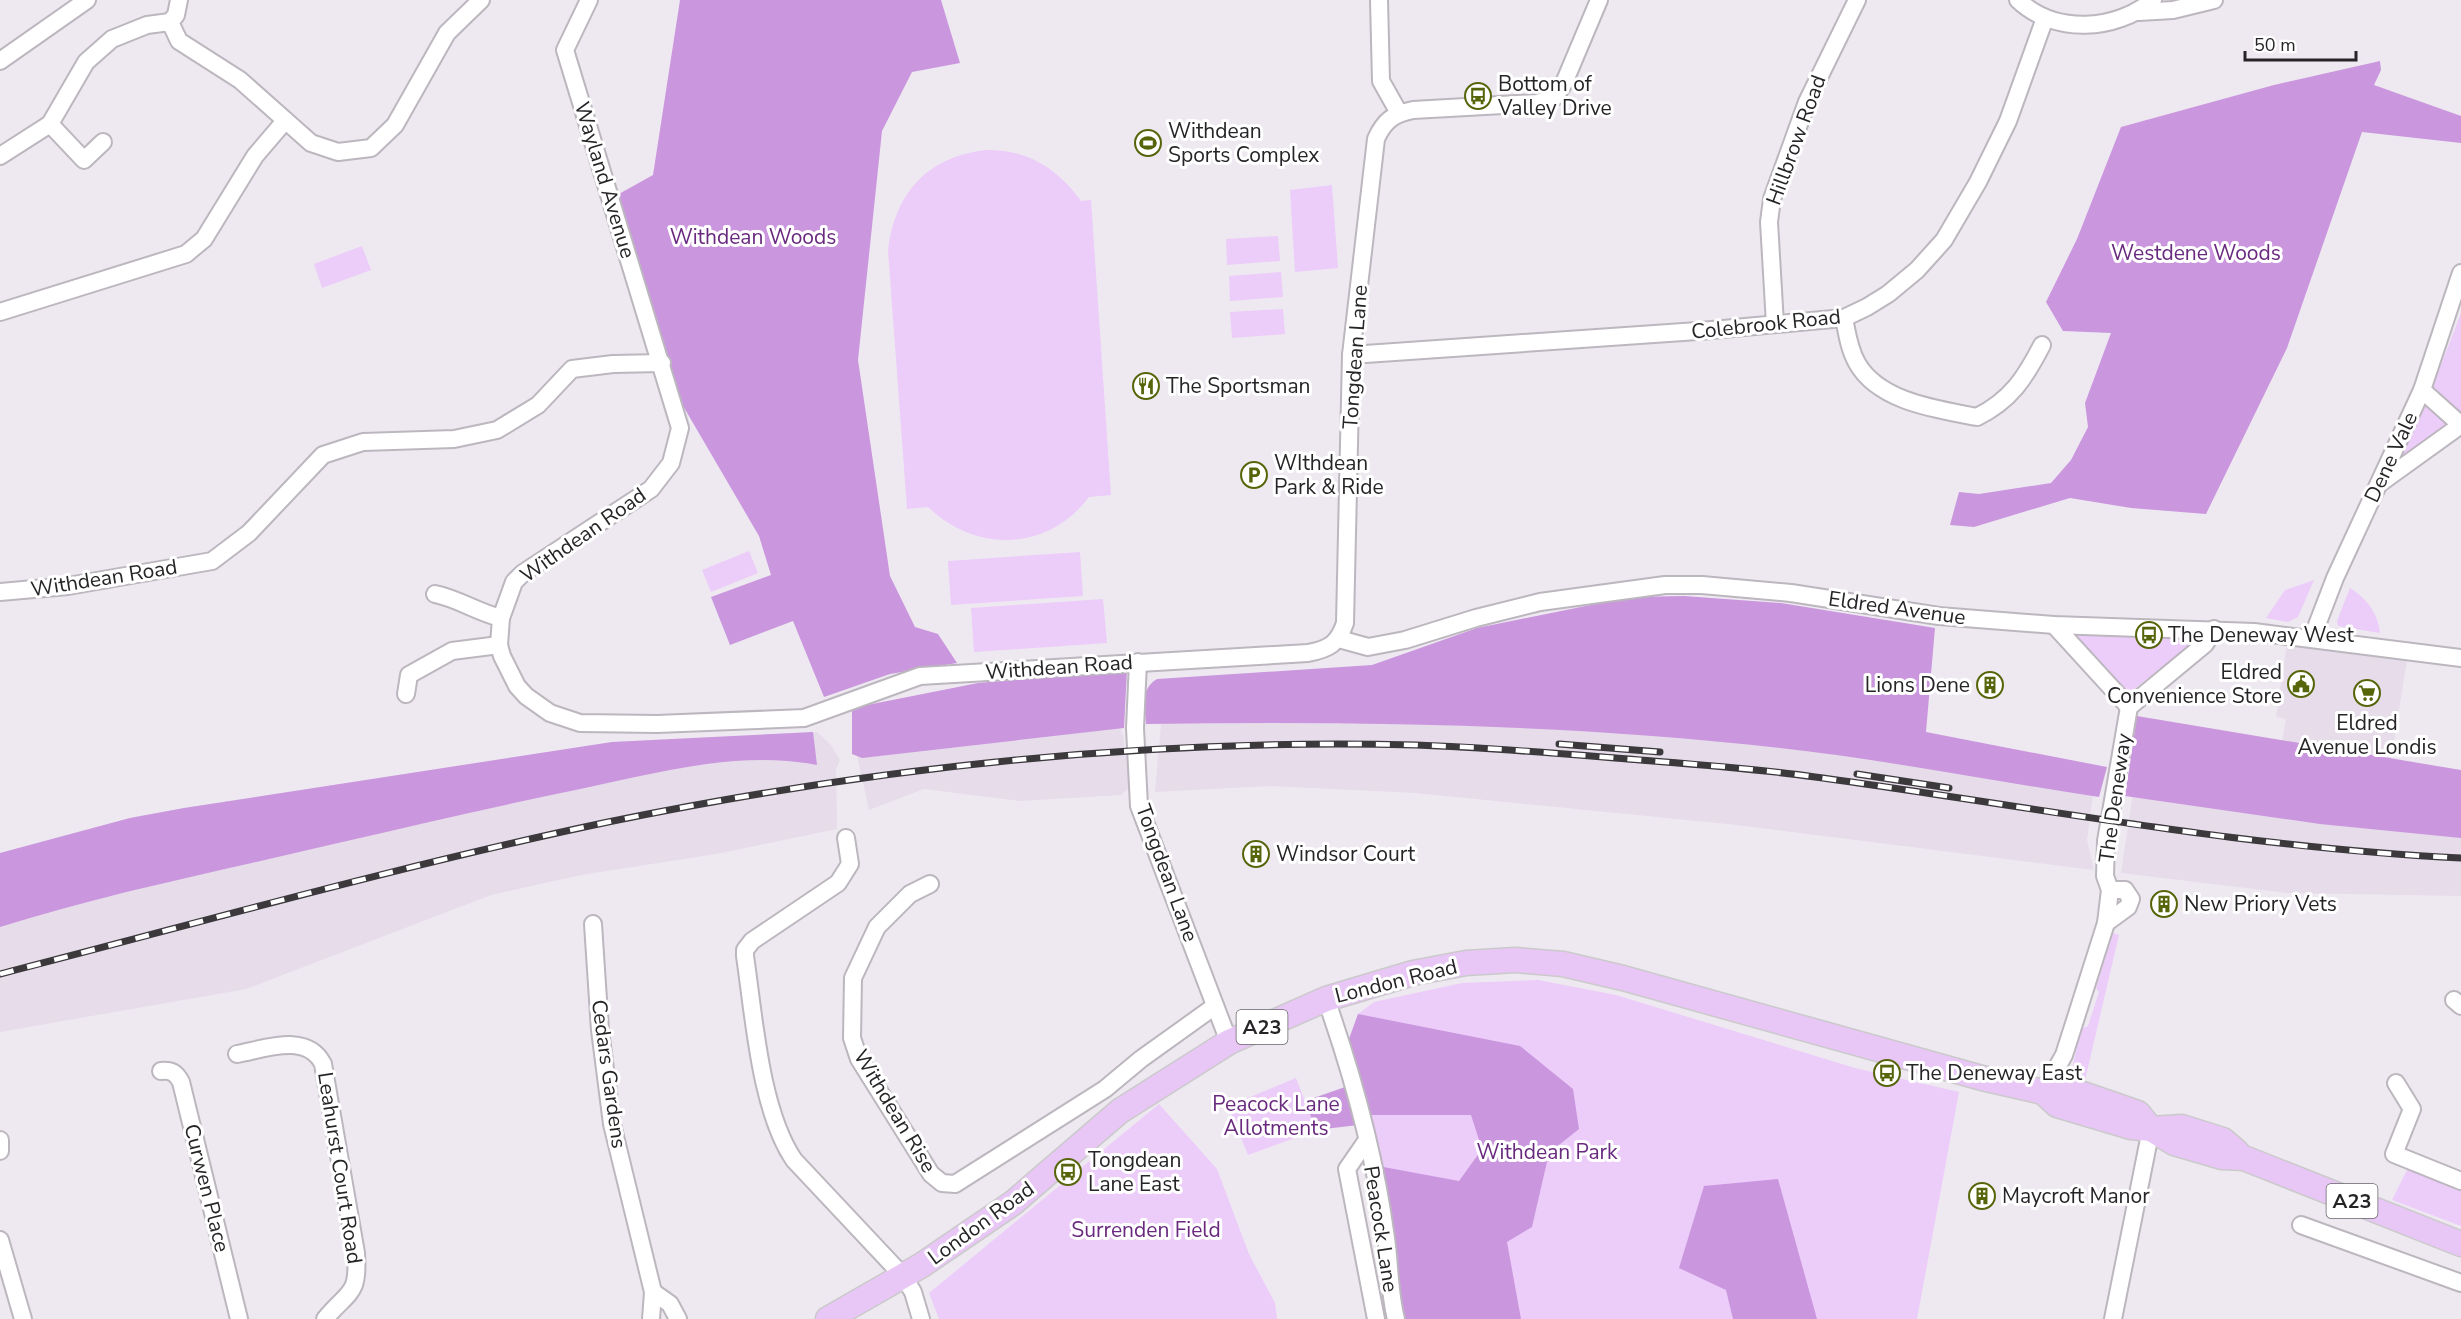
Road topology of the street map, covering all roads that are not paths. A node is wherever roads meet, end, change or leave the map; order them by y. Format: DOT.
graph roads {
  1 [pos="87,0"];
  2 [pos="179,0"];
  3 [pos="481,0"];
  4 [pos="589,0"];
  5 [pos="1379,0"];
  6 [pos="1599,0"];
  7 [pos="1857,0"];
  8 [pos="2018,0"];
  9 [pos="2153,0"];
  10 [pos="2214,0"];
  11 [pos="2192,3"];
  12 [pos="2139,12"];
  13 [pos="2045,18"];
  14 [pos="170,22"];
  15 [pos="0,61"];
  16 [pos="1399,113"];
  17 [pos="284,122"];
  18 [pos="50,124"];
  19 [pos="103,141"];
  20 [pos="0,156"];
  21 [pos="2461,273"];
  22 [pos="0,312"];
  23 [pos="1844,318"];
  24 [pos="1775,324"];
  25 [pos="2042,345"];
  26 [pos="1351,355"];
  27 [pos="662,363"];
  28 [pos="2422,390"];
  29 [pos="2461,425"];
  30 [pos="2376,487"];
  31 [pos="0,592"];
  32 [pos="435,594"];
  33 [pos="501,618"];
  34 [pos="2054,625"];
  35 [pos="2214,629"];
  36 [pos="2312,638"];
  37 [pos="1339,639"];
  38 [pos="500,645"];
  39 [pos="2461,658"];
  40 [pos="1142,662"];
  41 [pos="406,694"];
  42 [pos="2129,707"];
  43 [pos="846,838"];
  44 [pos="930,885"];
  45 [pos="593,924"];
  46 [pos="1326,999"];
  47 [pos="1215,1006"];
  48 [pos="1229,1042"];
  49 [pos="237,1054"];
  50 [pos="2064,1055"];
  51 [pos="161,1071"];
  52 [pos="2396,1083"];
  53 [pos="2043,1092"];
  54 [pos="2072,1092"];
  55 [pos="2151,1130"];
  56 [pos="0,1140"];
  57 [pos="1367,1140"];
  58 [pos="0,1151"];
  59 [pos="2461,1181"];
  60 [pos="2301,1225"];
  61 [pos="0,1240"];
  62 [pos="2461,1244"];
  63 [pos="903,1276"];
  64 [pos="2461,1282"];
  65 [pos="653,1292"];
  66 [pos="23,1319"];
  67 [pos="239,1319"];
  68 [pos="325,1319"];
  69 [pos="651,1319"];
  70 [pos="678,1319"];
  71 [pos="828,1319"];
  72 [pos="921,1319"];
  73 [pos="1376,1319"];
  74 [pos="1396,1319"];
  75 [pos="2114,1319"];
  1 -- 15 [label="street"];
  2 -- 14 [label="street"];
  3 -- 17 [label="street"];
  4 -- 27 [label="street, Wayland Avenue"];
  5 -- 16 [label="street"];
  6 -- 16 [label="street"];
  7 -- 24 [label="street, Hillbrow Road"];
  8 -- 13 [label="street"];
  9 -- 12 [label="street"];
  10 -- 11 [label="street"];
  11 -- 12 [label="street"];
  12 -- 13 [label="street"];
  13 -- 23 [label="street, Colebrook Road"];
  14 -- 17 [label="street"];
  14 -- 18 [label="street"];
  16 -- 26 [label="street, Tongdean Lane"];
  17 -- 22 [label="street"];
  18 -- 19 [label="street"];
  18 -- 20 [label="street"];
  21 -- 28 [label="street, Dene Vale"];
  23 -- 24 [label="street, Colebrook Road"];
  23 -- 25 [label="street"];
  24 -- 26 [label="street, Colebrook Road"];
  26 -- 37 [label="street, Tongdean Lane"];
  27 -- 31 [label="street, Withdean Road"];
  27 -- 33 [label="street, Withdean Road"];
  28 -- 29 [label="street"];
  28 -- 30 [label="street, Dene Vale"];
  29 -- 30 [label="street"];
  30 -- 36 [label="street, Dene Vale"];
  32 -- 33 [label="street"];
  33 -- 38 [label="street, Withdean Road"];
  34 -- 35 [label="street, Eldred Avenue"];
  34 -- 37 [label="street, Eldred Avenue"];
  34 -- 42 [label="street, The Deneway"];
  35 -- 36 [label="street, Eldred Avenue"];
  35 -- 42 [label="street, The Deneway"];
  36 -- 39 [label="street, Eldred Avenue"];
  37 -- 40 [label="street"];
  38 -- 40 [label="street, Withdean Road"];
  38 -- 41 [label="street"];
  40 -- 47 [label="street, Tongdean Lane"];
  42 -- 50 [label="street, The Deneway"];
  43 -- 63 [label="street"];
  44 -- 47 [label="street, Withdean Rise"];
  45 -- 65 [label="street, Cedars Gardens"];
  46 -- 48 [label="highway, London Road / A23"];
  46 -- 53 [label="highway, London Road / A23"];
  46 -- 57 [label="street, Peacock Lane"];
  47 -- 48 [label="street, Tongdean Lane"];
  48 -- 63 [label="highway, London Road / A23"];
  49 -- 68 [label="street, Leahurst Court Road"];
  50 -- 53 [label="street, The Deneway"];
  50 -- 54 [label="street, The Deneway"];
  51 -- 67 [label="street, Curwen Place"];
  52 -- 59 [label="street"];
  53 -- 54 [label="highway, London Road / A23"];
  53 -- 55 [label="highway, London Road / A23"];
  54 -- 55 [label="highway, London Road / A23"];
  55 -- 62 [label="highway, London Road / A23"];
  55 -- 75 [label="street"];
  56 -- 58 [label="street"];
  57 -- 73 [label="street, Peacock Lane"];
  57 -- 74 [label="street, Peacock Lane"];
  60 -- 64 [label="street"];
  61 -- 66 [label="street"];
  63 -- 71 [label="highway, London Road / A23"];
  63 -- 72 [label="street"];
  65 -- 69 [label="street, Cedars Gardens"];
  65 -- 70 [label="street"];
}
